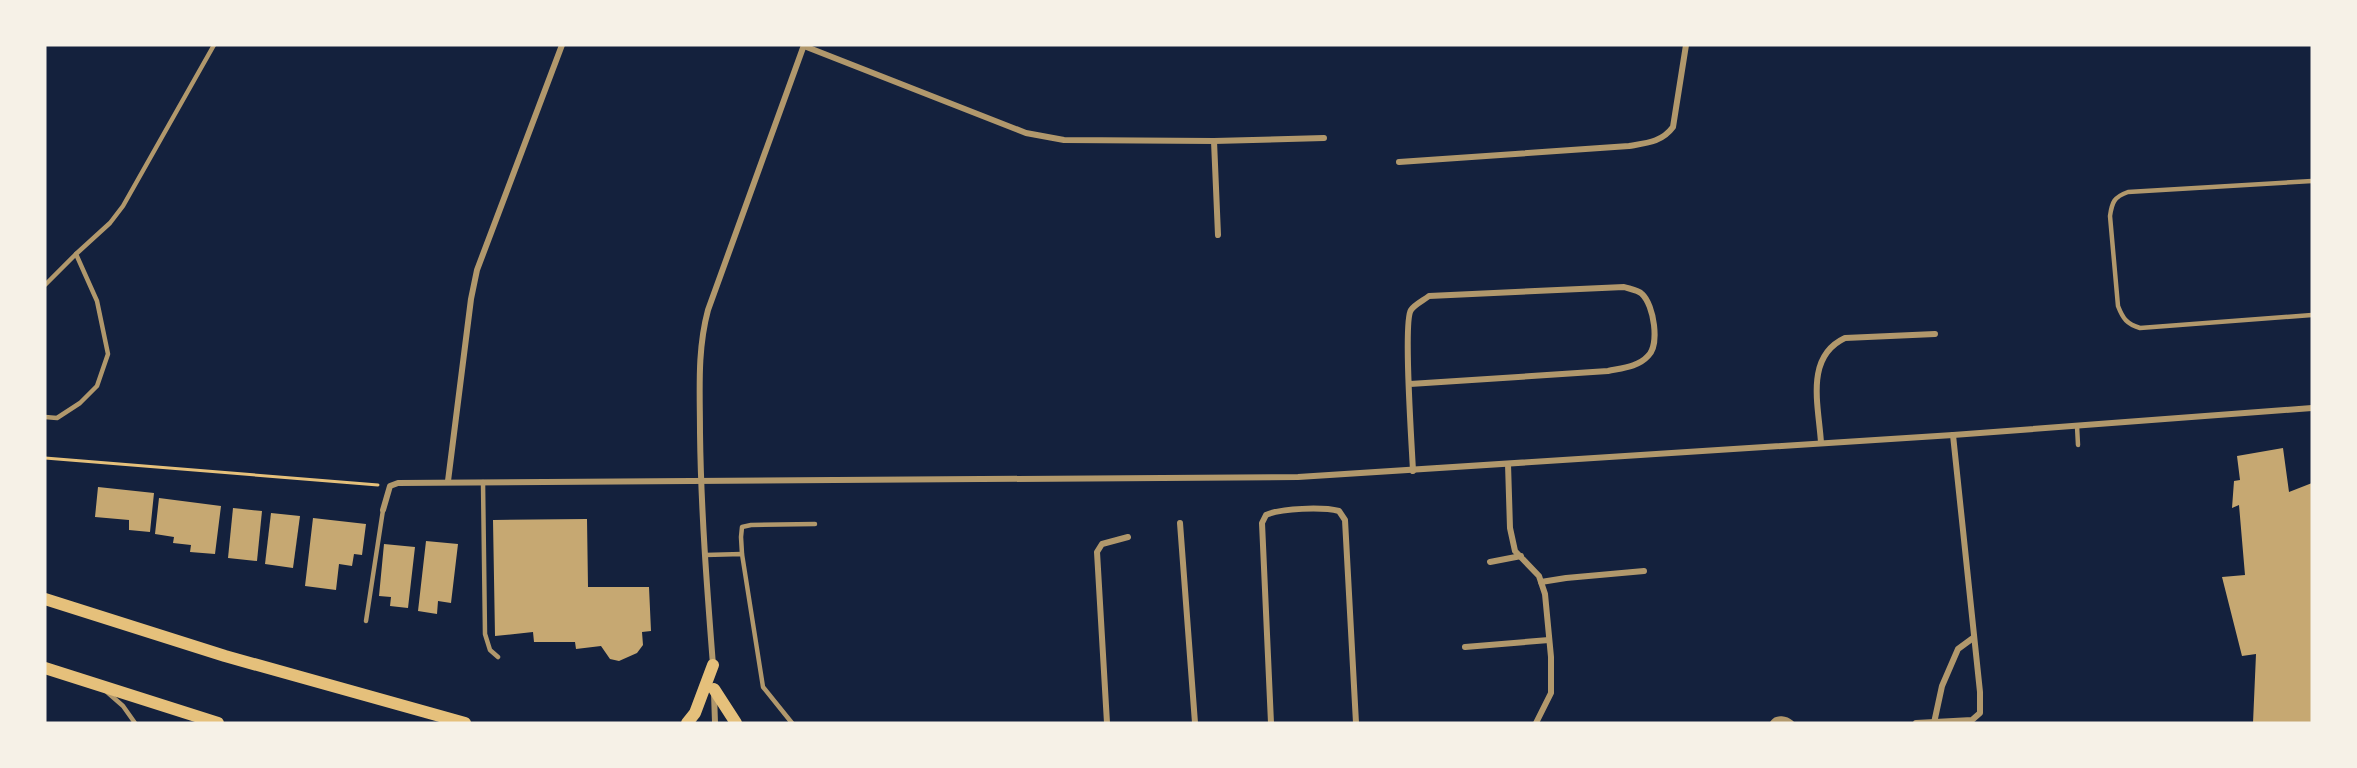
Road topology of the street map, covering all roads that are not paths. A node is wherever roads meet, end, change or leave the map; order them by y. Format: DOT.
graph roads {
  1 [pos="213,45"];
  2 [pos="562,45"];
  3 [pos="1686,45"];
  4 [pos="804,46"];
  5 [pos="1324,138"];
  6 [pos="1214,141"];
  7 [pos="1399,162"];
  8 [pos="2312,181"];
  9 [pos="1218,235"];
  10 [pos="76,254"];
  11 [pos="45,285"];
  12 [pos="2312,315"];
  13 [pos="1935,334"];
  14 [pos="1410,384"];
  15 [pos="2312,408"];
  16 [pos="45,417"];
  17 [pos="2077,426"];
  18 [pos="1953,435"];
  19 [pos="1821,443"];
  20 [pos="2078,445"];
  21 [pos="1508,464"];
  22 [pos="1413,471"];
  23 [pos="448,482"];
  24 [pos="483,482"];
  25 [pos="701,482"];
  26 [pos="384,510"];
  27 [pos="1180,523"];
  28 [pos="815,524"];
  29 [pos="1128,537"];
  30 [pos="742,554"];
  31 [pos="705,555"];
  32 [pos="1521,556"];
  33 [pos="1490,562"];
  34 [pos="1644,571"];
  35 [pos="1541,582"];
  36 [pos="45,599"];
  37 [pos="366,621"];
  38 [pos="1973,638"];
  39 [pos="1549,640"];
  40 [pos="1466,647"];
  41 [pos="498,657"];
  42 [pos="713,665"];
  43 [pos="45,668"];
  44 [pos="94,683"];
  45 [pos="714,689"];
  46 [pos="135,723"];
  47 [pos="218,723"];
  48 [pos="465,723"];
  49 [pos="687,723"];
  50 [pos="715,723"];
  51 [pos="736,723"];
  52 [pos="792,723"];
  53 [pos="1107,723"];
  54 [pos="1195,723"];
  55 [pos="1271,723"];
  56 [pos="1356,723"];
  57 [pos="1536,723"];
  58 [pos="1773,723"];
  59 [pos="1791,723"];
  60 [pos="1916,723"];
  61 [pos="1934,723"];
  1 -- 10 [label="lane"];
  2 -- 23 [label="street"];
  3 -- 7 [label="street"];
  4 -- 6 [label="street"];
  4 -- 25 [label="street"];
  5 -- 6 [label="street"];
  6 -- 9 [label="street"];
  8 -- 12 [label="lane"];
  10 -- 11 [label="lane"];
  10 -- 16 [label="lane"];
  13 -- 19 [label="street"];
  14 -- 14 [label="street"];
  14 -- 22 [label="street"];
  15 -- 17 [label="street"];
  17 -- 18 [label="street"];
  17 -- 20 [label="lane"];
  18 -- 19 [label="street"];
  18 -- 38 [label="street"];
  19 -- 21 [label="street"];
  21 -- 22 [label="street"];
  21 -- 32 [label="street"];
  22 -- 25 [label="street"];
  23 -- 24 [label="street"];
  23 -- 26 [label="street"];
  24 -- 25 [label="street"];
  24 -- 41 [label="lane"];
  25 -- 31 [label="street"];
  26 -- 37 [label="lane"];
  27 -- 54 [label="street"];
  28 -- 30 [label="lane"];
  29 -- 53 [label="street"];
  30 -- 31 [label="lane"];
  30 -- 52 [label="lane"];
  31 -- 42 [label="street"];
  32 -- 33 [label="street"];
  32 -- 35 [label="street"];
  34 -- 35 [label="street"];
  35 -- 39 [label="street"];
  36 -- 48 [label="main road"];
  38 -- 61 [label="street"];
  38 -- 61 [label="street"];
  39 -- 40 [label="street"];
  39 -- 57 [label="street"];
  42 -- 45 [label="street"];
  42 -- 49 [label="main road"];
  43 -- 44 [label="main road"];
  44 -- 46 [label="lane"];
  44 -- 47 [label="main road"];
  45 -- 50 [label="street"];
  45 -- 51 [label="main road"];
  55 -- 56 [label="street"];
  58 -- 59 [label="street"];
  60 -- 61 [label="street"];
}
